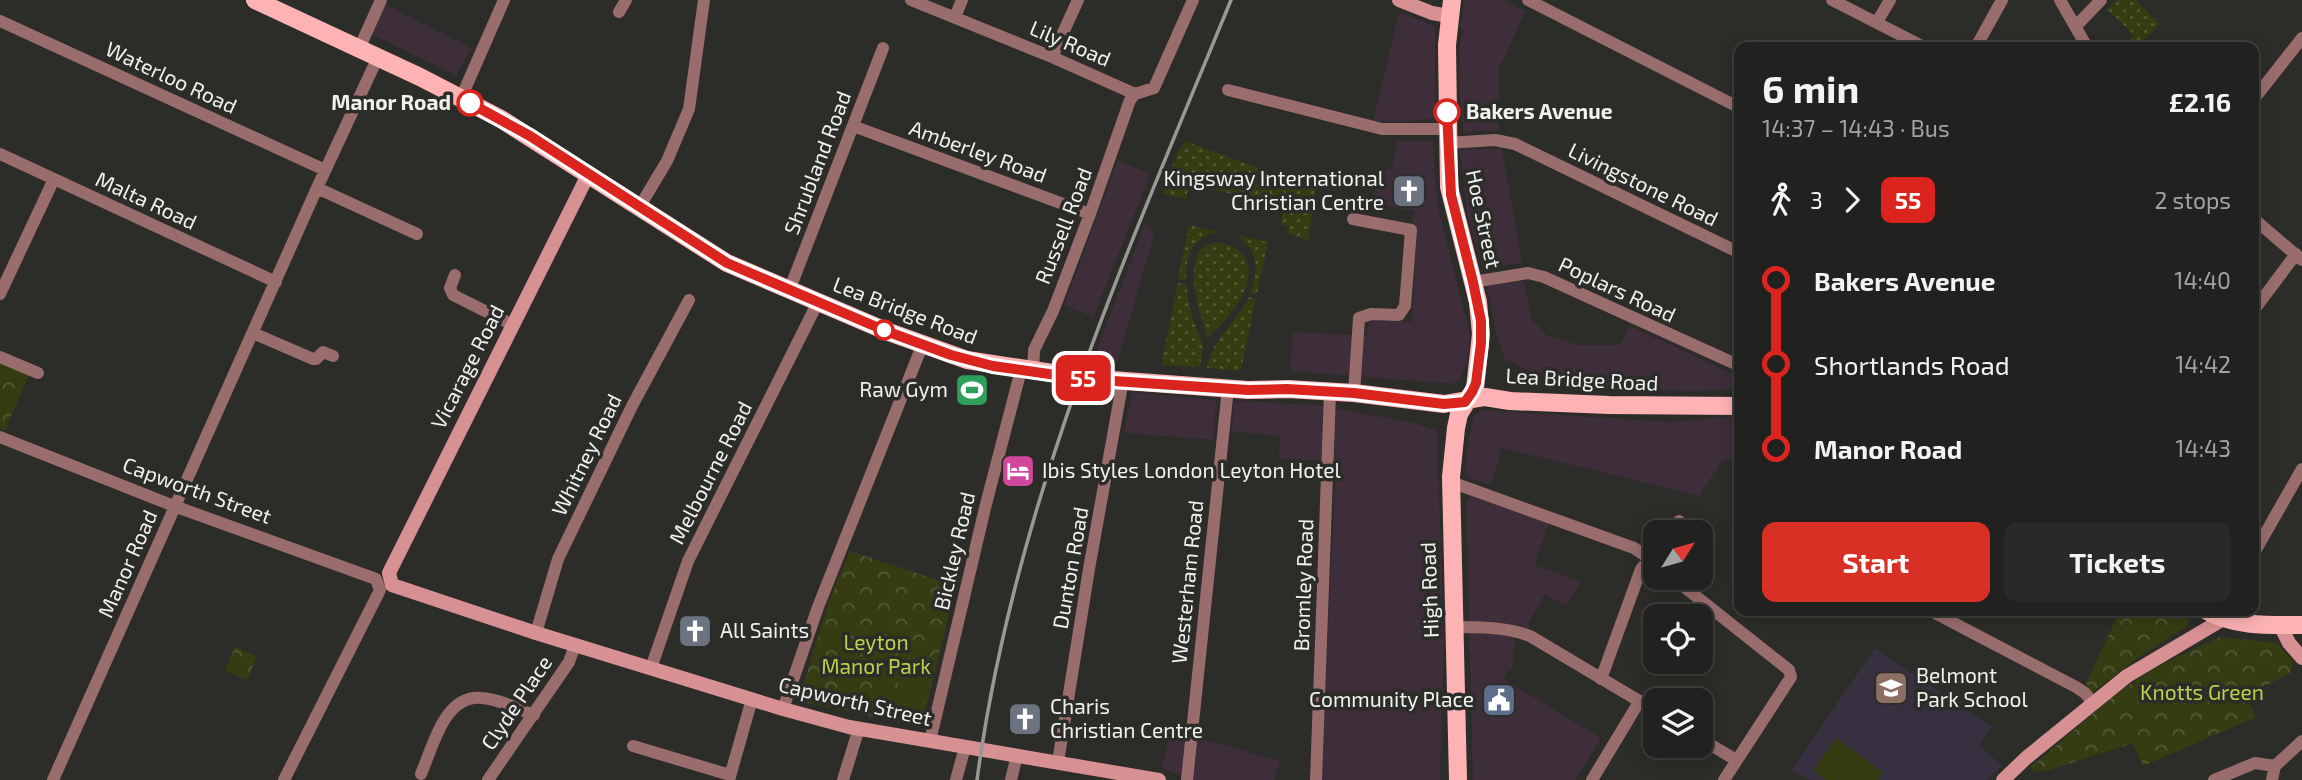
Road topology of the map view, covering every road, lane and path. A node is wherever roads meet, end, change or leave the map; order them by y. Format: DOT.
graph roads {
  1 [pos="255,0"];
  2 [pos="381,0"];
  3 [pos="504,0"];
  4 [pos="704,0"];
  5 [pos="911,0"];
  6 [pos="962,0"];
  7 [pos="1078,0"];
  8 [pos="1193,0"];
  9 [pos="1399,0"];
  10 [pos="1528,0"];
  11 [pos="1832,0"];
  12 [pos="1889,0"];
  13 [pos="2002,0"];
  14 [pos="2060,0"];
  15 [pos="2101,0"];
  16 [pos="1450,8"];
  17 [pos="955,17"];
  18 [pos="0,20"];
  19 [pos="1877,22"];
  20 [pos="2076,26"];
  21 [pos="2302,38"];
  22 [pos="1915,42"];
  23 [pos="1979,42"];
  24 [pos="2084,42"];
  25 [pos="883,48"];
  26 [pos="359,49"];
  27 [pos="378,57"];
  28 [pos="1052,57"];
  29 [pos="1228,90"];
  30 [pos="2259,93"];
  31 [pos="1135,94"];
  32 [pos="461,98"];
  33 [pos="1734,105"];
  34 [pos="853,126"];
  35 [pos="1447,136"];
  36 [pos="0,154"];
  37 [pos="326,170"];
  38 [pos="589,173"];
  39 [pos="54,179"];
  40 [pos="317,188"];
  41 [pos="640,206"];
  42 [pos="1090,214"];
  43 [pos="1353,219"];
  44 [pos="2259,223"];
  45 [pos="417,234"];
  46 [pos="1734,250"];
  47 [pos="2299,257"];
  48 [pos="455,275"];
  49 [pos="276,282"];
  50 [pos="1473,282"];
  51 [pos="789,291"];
  52 [pos="0,292"];
  53 [pos="689,300"];
  54 [pos="818,302"];
  55 [pos="2259,304"];
  56 [pos="513,325"];
  57 [pos="253,333"];
  58 [pos="922,346"];
  59 [pos="333,356"];
  60 [pos="0,357"];
  61 [pos="1734,363"];
  62 [pos="1027,371"];
  63 [pos="38,373"];
  64 [pos="1123,380"];
  65 [pos="1228,388"];
  66 [pos="1330,392"];
  67 [pos="1354,393"];
  68 [pos="1465,402"];
  69 [pos="1734,406"];
  70 [pos="1,442"];
  71 [pos="2302,469"];
  72 [pos="1451,482"];
  73 [pos="174,506"];
  74 [pos="2259,544"];
  75 [pos="1643,553"];
  76 [pos="1643,567"];
  77 [pos="385,582"];
  78 [pos="1688,590"];
  79 [pos="1941,616"];
  80 [pos="2220,616"];
  81 [pos="2225,618"];
  82 [pos="2280,625"];
  83 [pos="2302,625"];
  84 [pos="1454,626"];
  85 [pos="536,633"];
  86 [pos="575,645"];
  87 [pos="2302,658"];
  88 [pos="652,667"];
  89 [pos="1601,679"];
  90 [pos="752,699"];
  91 [pos="1639,702"];
  92 [pos="2093,703"];
  93 [pos="1643,704"];
  94 [pos="783,709"];
  95 [pos="534,715"];
  96 [pos="859,729"];
  97 [pos="930,741"];
  98 [pos="2302,741"];
  99 [pos="633,746"];
  100 [pos="1713,746"];
  101 [pos="965,747"];
  102 [pos="1017,755"];
  103 [pos="1736,760"];
  104 [pos="1059,762"];
  105 [pos="2275,766"];
  106 [pos="422,774"];
  107 [pos="729,778"];
  108 [pos="53,780"];
  109 [pos="284,780"];
  110 [pos="488,780"];
  111 [pos="843,780"];
  112 [pos="956,780"];
  113 [pos="1011,780"];
  114 [pos="1159,780"];
  115 [pos="1187,780"];
  116 [pos="1316,780"];
  117 [pos="1458,780"];
  118 [pos="1592,780"];
  119 [pos="1724,780"];
  120 [pos="2003,780"];
  121 [pos="2214,780"];
  122 [pos="2272,780"];
  1 -- 26 [label="main road, Lea Bridge Road"];
  2 -- 26 [label="street"];
  3 -- 32 [label="street"];
  4 -- 41 [label="street"];
  5 -- 17 [label="street, Lily Road"];
  6 -- 17 [label="street"];
  7 -- 28 [label="street"];
  8 -- 31 [label="street"];
  9 -- 16 [label="street"];
  10 -- 33 [label="street"];
  11 -- 19 [label="street"];
  12 -- 19 [label="street"];
  13 -- 23 [label="street"];
  14 -- 20 [label="street"];
  15 -- 20 [label="street"];
  16 -- 35 [label="main road, Hoe Street"];
  17 -- 28 [label="street, Lily Road"];
  18 -- 37 [label="street, Waterloo Road"];
  19 -- 22 [label="street"];
  20 -- 24 [label="street"];
  21 -- 30 [label="street"];
  25 -- 34 [label="street, Shrubland Road"];
  26 -- 27 [label="main road, Lea Bridge Road"];
  27 -- 32 [label="main road, Lea Bridge Road"];
  27 -- 37 [label="street, Manor Road"];
  28 -- 31 [label="street, Lily Road"];
  29 -- 35 [label="street"];
  31 -- 42 [label="street, Russell Road"];
  32 -- 38 [label="main road, Lea Bridge Road"];
  34 -- 42 [label="street, Amberley Road"];
  34 -- 51 [label="street, Shrubland Road"];
  35 -- 46 [label="street, Livingstone Road"];
  35 -- 50 [label="main road, Hoe Street"];
  36 -- 39 [label="street, Malta Road"];
  37 -- 40 [label="street, Manor Road"];
  38 -- 41 [label="main road, Lea Bridge Road"];
  38 -- 56 [label="street, Vicarage Road"];
  39 -- 49 [label="street, Malta Road"];
  39 -- 52 [label="street"];
  40 -- 45 [label="street"];
  40 -- 49 [label="street, Manor Road"];
  41 -- 51 [label="main road, Lea Bridge Road"];
  42 -- 62 [label="street, Russell Road"];
  43 -- 67 [label="street"];
  44 -- 47 [label="street"];
  47 -- 55 [label="street"];
  48 -- 56 [label="street"];
  49 -- 57 [label="street, Manor Road"];
  50 -- 61 [label="street, Poplars Road"];
  50 -- 68 [label="main road, Hoe Street"];
  51 -- 54 [label="main road, Lea Bridge Road"];
  53 -- 85 [label="street, Whitney Road"];
  54 -- 58 [label="main road, Lea Bridge Road"];
  54 -- 88 [label="street, Melbourne Road"];
  56 -- 77 [label="street, Vicarage Road"];
  57 -- 59 [label="street"];
  57 -- 73 [label="street, Manor Road"];
  58 -- 62 [label="main road, Lea Bridge Road"];
  58 -- 94 [label="street"];
  60 -- 63 [label="street"];
  62 -- 64 [label="main road, Lea Bridge Road"];
  62 -- 97 [label="street, Bickley Road"];
  64 -- 65 [label="main road, Lea Bridge Road"];
  64 -- 104 [label="street, Dunton Road"];
  65 -- 66 [label="main road, Lea Bridge Road"];
  65 -- 115 [label="street, Westerham Road"];
  66 -- 67 [label="main road, Lea Bridge Road"];
  66 -- 116 [label="street, Bromley Road"];
  67 -- 68 [label="main road, Lea Bridge Road"];
  68 -- 69 [label="main road, Lea Bridge Road"];
  68 -- 72 [label="main road, High Road"];
  70 -- 73 [label="street, Capworth Street"];
  71 -- 74 [label="street"];
  72 -- 75 [label="street"];
  72 -- 84 [label="main road, High Road"];
  73 -- 77 [label="street, Capworth Street"];
  73 -- 108 [label="street, Manor Road"];
  76 -- 89 [label="street"];
  77 -- 85 [label="street, Capworth Street"];
  77 -- 109 [label="street, Vicarage Road"];
  78 -- 103 [label="street"];
  79 -- 92 [label="street"];
  80 -- 81 [label="main road"];
  81 -- 82 [label="main road"];
  81 -- 92 [label="street"];
  82 -- 83 [label="main road"];
  82 -- 87 [label="street"];
  84 -- 89 [label="street"];
  84 -- 117 [label="main road, High Road"];
  85 -- 86 [label="street, Capworth Street"];
  86 -- 88 [label="street, Capworth Street"];
  86 -- 95 [label="street, Clyde Place"];
  88 -- 90 [label="street, Capworth Street"];
  89 -- 91 [label="street"];
  90 -- 94 [label="street, Capworth Street"];
  90 -- 107 [label="street"];
  91 -- 93 [label="street"];
  91 -- 118 [label="street"];
  92 -- 120 [label="street"];
  94 -- 96 [label="street, Capworth Street"];
  95 -- 106 [label="street"];
  95 -- 110 [label="street, Clyde Place"];
  96 -- 97 [label="street, Capworth Street"];
  96 -- 111 [label="street"];
  97 -- 101 [label="street, Capworth Street"];
  98 -- 105 [label="street"];
  99 -- 107 [label="street"];
  100 -- 103 [label="street"];
  101 -- 102 [label="street, Capworth Street"];
  101 -- 112 [label="street"];
  102 -- 104 [label="street, Capworth Street"];
  102 -- 113 [label="street"];
  103 -- 119 [label="street"];
  104 -- 114 [label="street, Capworth Street"];
  105 -- 121 [label="street"];
  105 -- 122 [label="street"];
}
